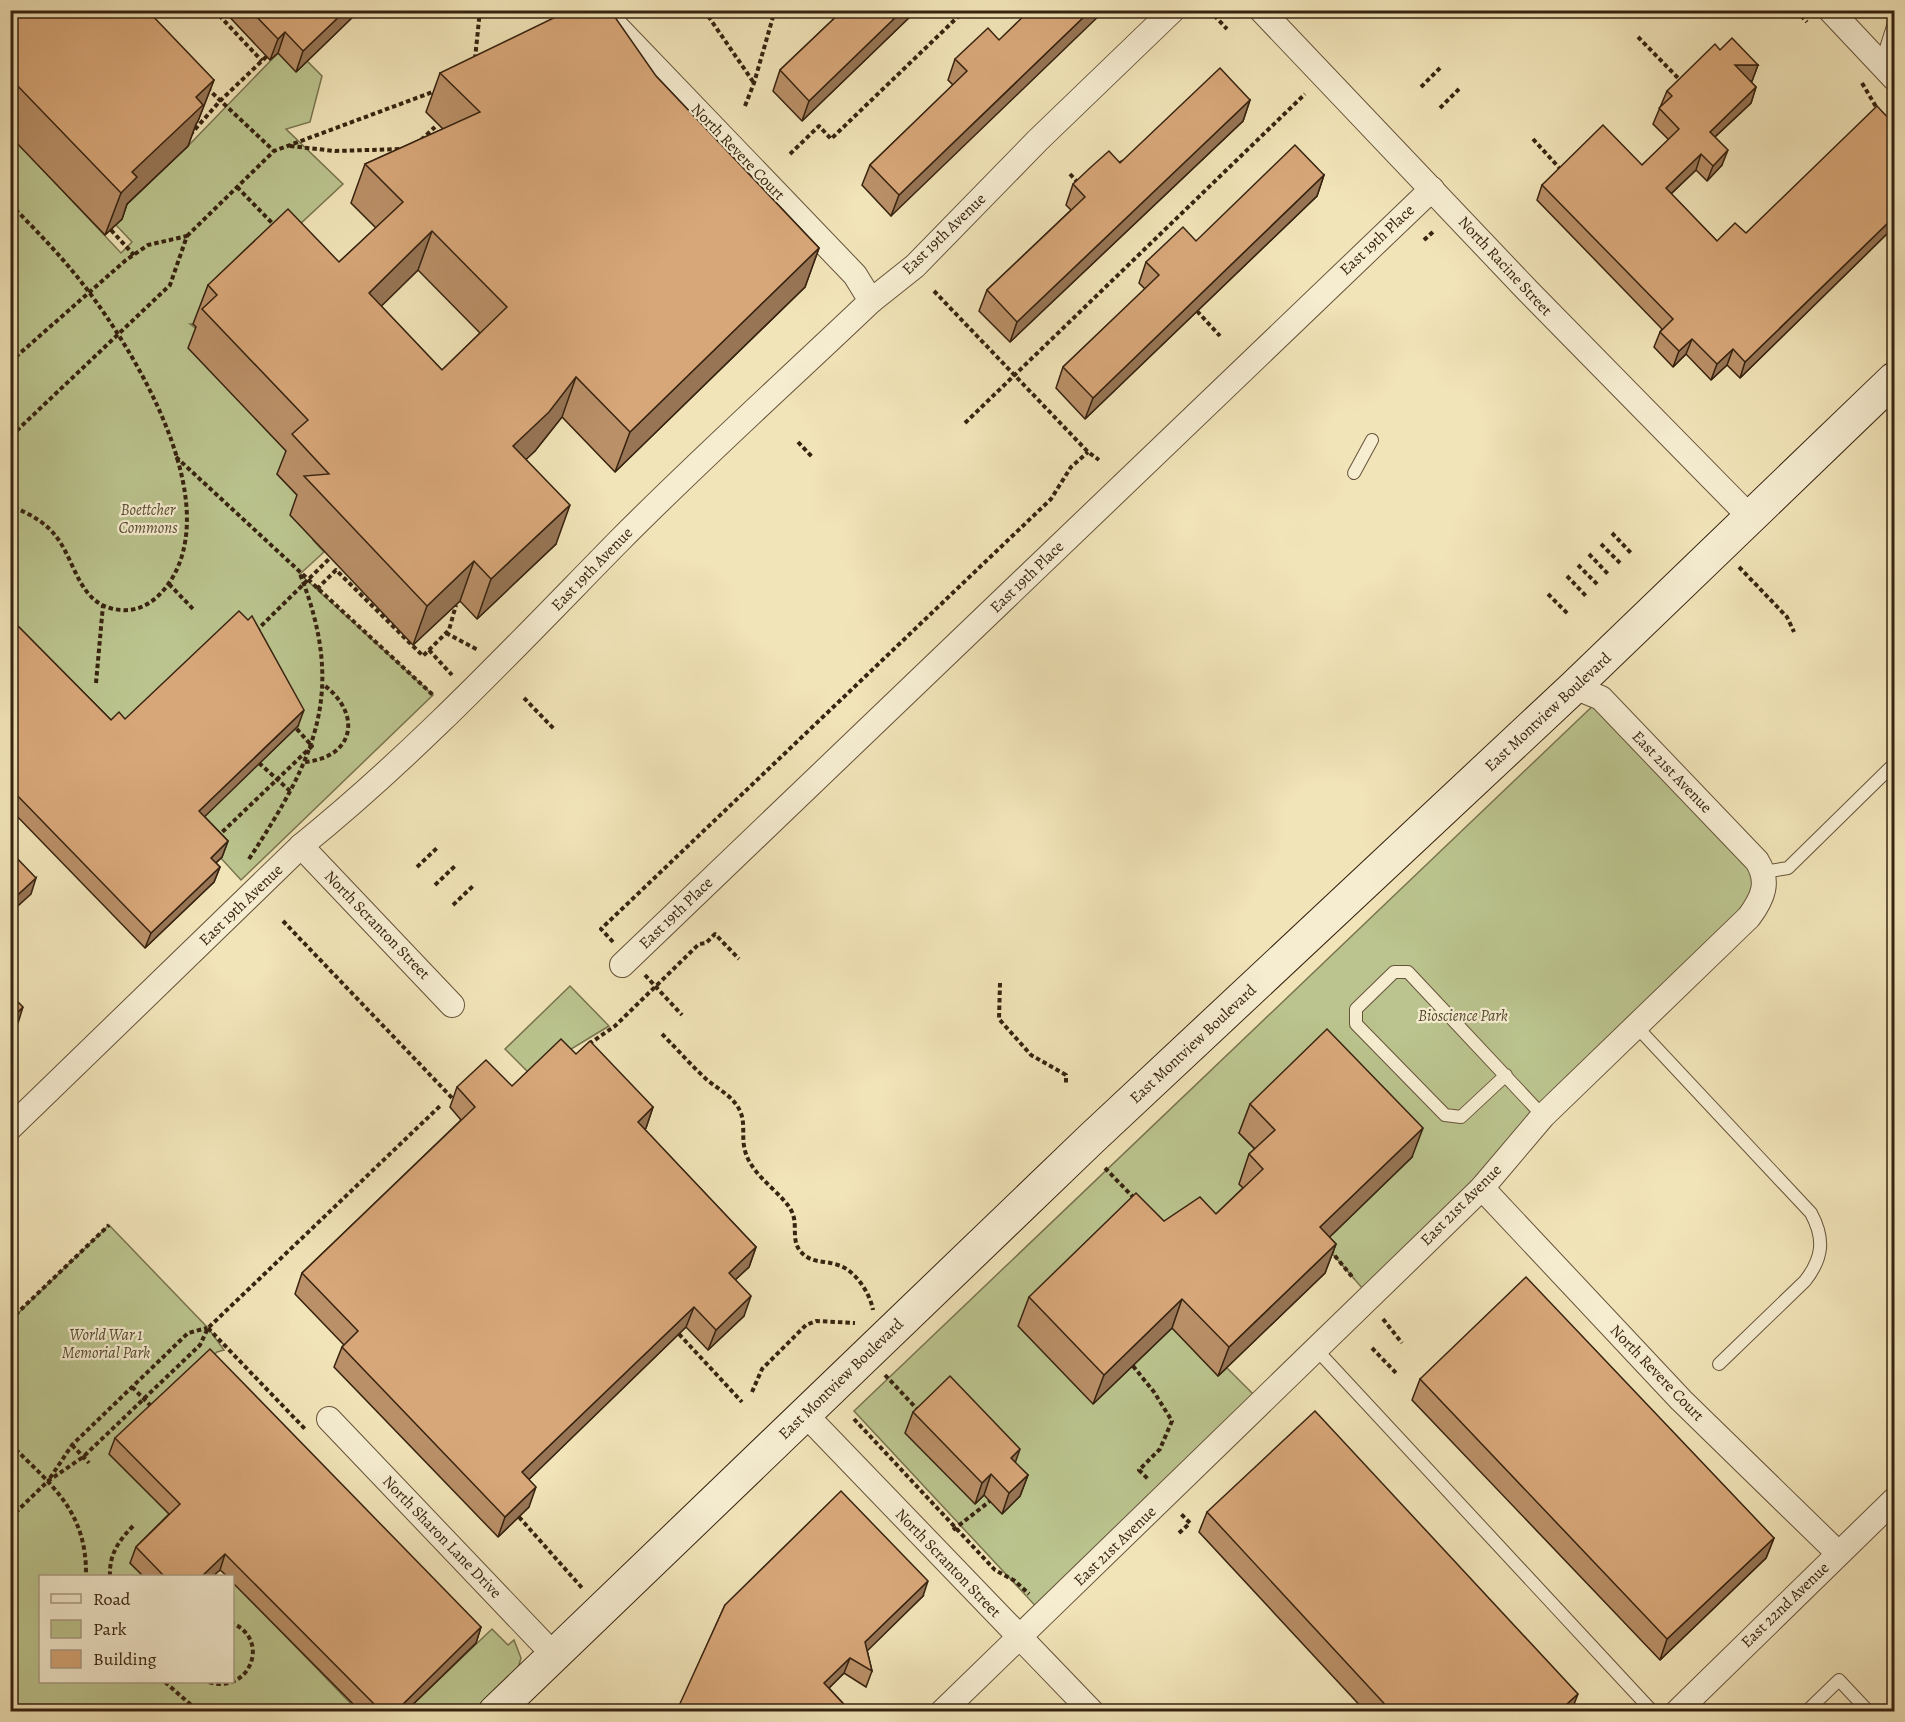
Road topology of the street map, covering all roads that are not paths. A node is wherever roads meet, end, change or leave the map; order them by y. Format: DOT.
graph roads {
  1 [pos="596,10"];
  2 [pos="1173,10"];
  3 [pos="1261,10"];
  4 [pos="1830,10"];
  5 [pos="1894,23"];
  6 [pos="1888,71"];
  7 [pos="1432,189"];
  8 [pos="871,301"];
  9 [pos="1894,379"];
  10 [pos="1372,440"];
  11 [pos="1354,473"];
  12 [pos="1751,518"];
  13 [pos="1574,687"];
  14 [pos="1894,764"];
  15 [pos="301,846"];
  16 [pos="1764,872"];
  17 [pos="622,965"];
  18 [pos="452,1005"];
  19 [pos="1635,1025"];
  20 [pos="1506,1075"];
  21 [pos="1543,1116"];
  22 [pos="10,1128"];
  23 [pos="1482,1188"];
  24 [pos="1315,1348"];
  25 [pos="1719,1364"];
  26 [pos="804,1413"];
  27 [pos="329,1419"];
  28 [pos="1894,1500"];
  29 [pos="1838,1553"];
  30 [pos="1019,1637"];
  31 [pos="554,1655"];
  32 [pos="495,1712"];
  33 [pos="942,1712"];
  34 [pos="1092,1712"];
  35 [pos="1653,1712"];
  36 [pos="1677,1712"];
  37 [pos="1806,1712"];
  38 [pos="1869,1712"];
  1 -- 8 [label="street, North Revere Court"];
  2 -- 8 [label="street, East 19th Avenue"];
  3 -- 7 [label="street, North Racine Street"];
  4 -- 6 [label="street"];
  5 -- 6 [label="lane"];
  7 -- 12 [label="street, North Racine Street"];
  7 -- 17 [label="street, East 19th Place"];
  8 -- 15 [label="street, East 19th Avenue"];
  9 -- 12 [label="street, East Montview Boulevard"];
  10 -- 11 [label="lane"];
  12 -- 13 [label="street, East Montview Boulevard"];
  13 -- 16 [label="street, East 21st Avenue"];
  13 -- 26 [label="street, East Montview Boulevard"];
  14 -- 16 [label="lane"];
  15 -- 18 [label="street, North Scranton Street"];
  15 -- 22 [label="street, East 19th Avenue"];
  16 -- 19 [label="street, East 21st Avenue"];
  19 -- 21 [label="street, East 21st Avenue"];
  19 -- 25 [label="lane"];
  20 -- 20 [label="lane"];
  20 -- 21 [label="lane"];
  21 -- 23 [label="street, East 21st Avenue"];
  23 -- 24 [label="street, East 21st Avenue"];
  23 -- 29 [label="street, North Revere Court"];
  24 -- 30 [label="street, East 21st Avenue"];
  24 -- 35 [label="lane"];
  26 -- 30 [label="street, North Scranton Street"];
  26 -- 31 [label="street, East Montview Boulevard"];
  27 -- 31 [label="street, North Sharon Lane Drive"];
  28 -- 29 [label="street, East 22nd Avenue"];
  29 -- 36 [label="street, East 22nd Avenue"];
  30 -- 33 [label="street, East 21st Avenue"];
  30 -- 34 [label="street, North Scranton Street"];
  31 -- 32 [label="street, East Montview Boulevard"];
  37 -- 38 [label="lane"];
}
